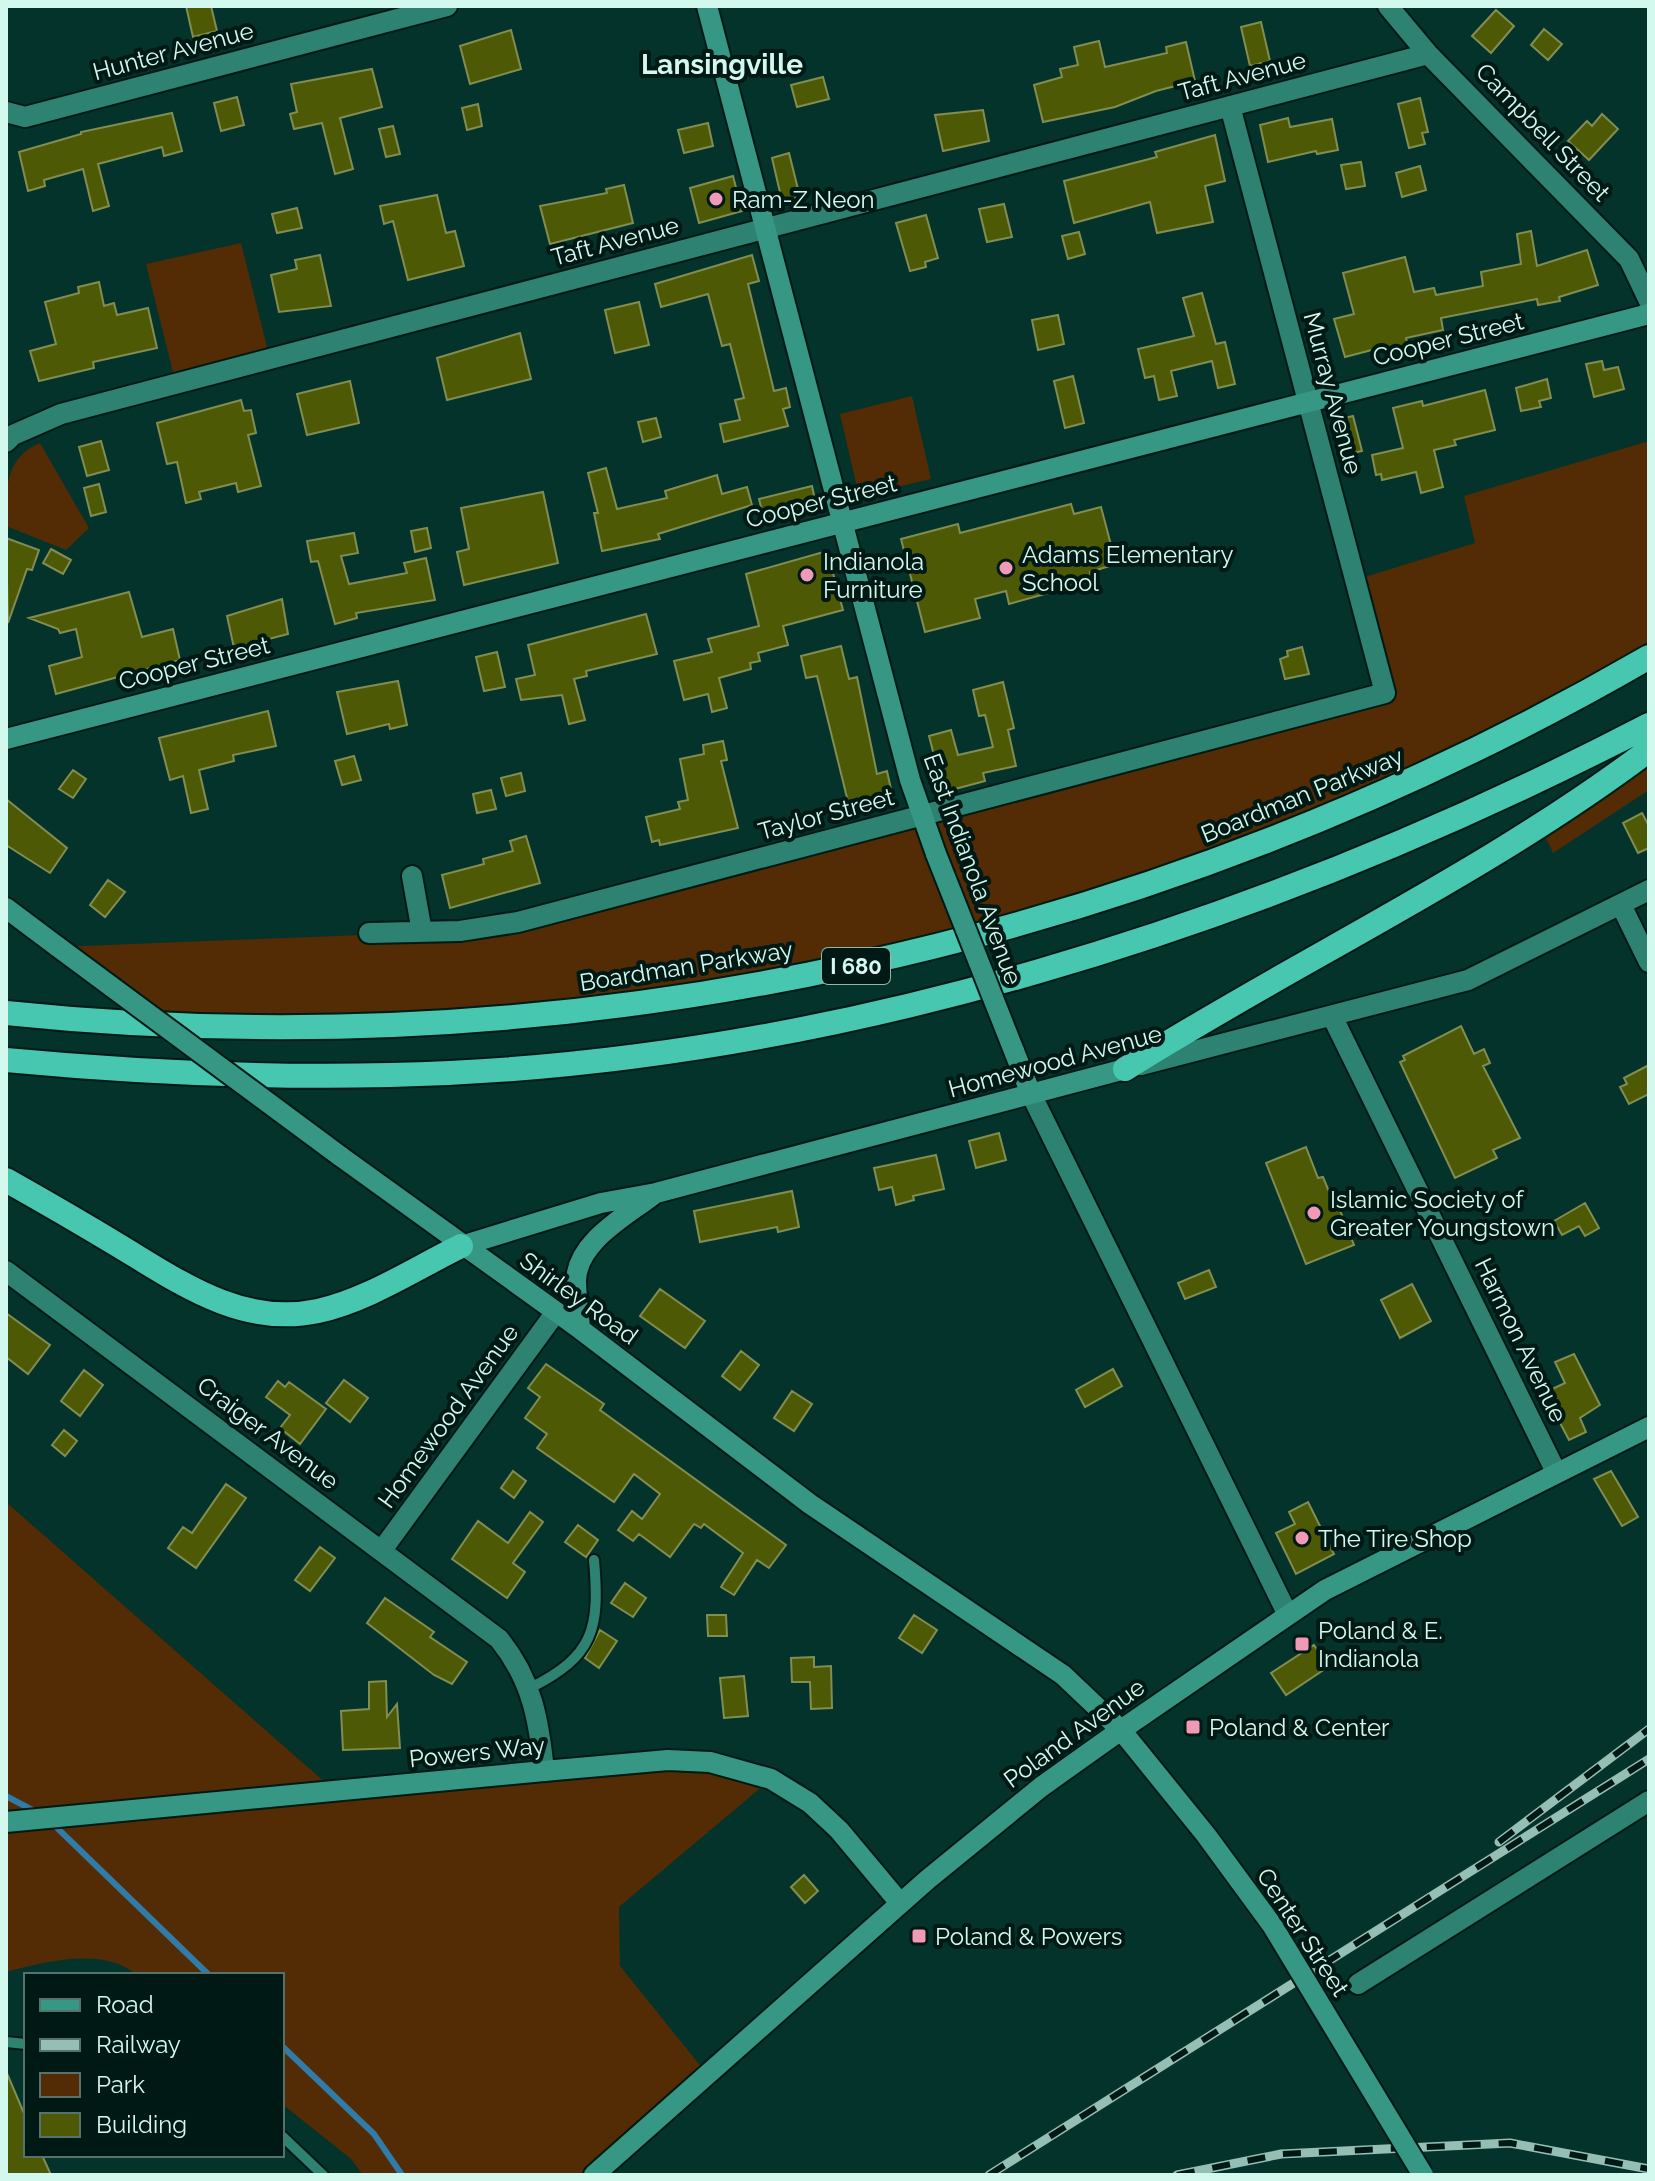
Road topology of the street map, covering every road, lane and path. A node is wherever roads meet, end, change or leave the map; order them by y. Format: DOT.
graph roads {
  1 [pos="447,6"];
  2 [pos="707,6"];
  3 [pos="1388,6"];
  4 [pos="1428,54"];
  5 [pos="1230,106"];
  6 [pos="6,112"];
  7 [pos="765,229"];
  8 [pos="1649,301"];
  9 [pos="1649,314"];
  10 [pos="1308,402"];
  11 [pos="8,434"];
  12 [pos="842,522"];
  13 [pos="1649,657"];
  14 [pos="1385,693"];
  15 [pos="1649,725"];
  16 [pos="6,739"];
  17 [pos="1649,750"];
  18 [pos="922,816"];
  19 [pos="412,876"];
  20 [pos="1649,890"];
  21 [pos="1621,905"];
  22 [pos="6,908"];
  23 [pos="422,932"];
  24 [pos="369,933"];
  25 [pos="1649,962"];
  26 [pos="6,1013"];
  27 [pos="1332,1016"];
  28 [pos="6,1060"];
  29 [pos="1125,1069"];
  30 [pos="1031,1094"];
  31 [pos="6,1180"];
  32 [pos="656,1193"];
  33 [pos="461,1246"];
  34 [pos="6,1271"];
  35 [pos="556,1312"];
  36 [pos="580,1329"];
  37 [pos="1649,1427"];
  38 [pos="1556,1472"];
  39 [pos="382,1550"];
  40 [pos="594,1560"];
  41 [pos="1287,1613"];
  42 [pos="530,1688"];
  43 [pos="1121,1730"];
  44 [pos="544,1771"];
  45 [pos="1649,1801"];
  46 [pos="6,1822"];
  47 [pos="900,1903"];
  48 [pos="1358,1984"];
  49 [pos="284,2138"];
  50 [pos="323,2175"];
  51 [pos="594,2175"];
  52 [pos="1423,2175"];
  1 -- 6 [label="street, Hunter Avenue"];
  2 -- 7 [label="street, East Indianola Avenue"];
  3 -- 4 [label="street, Campbell Street"];
  4 -- 5 [label="street, Taft Avenue"];
  4 -- 8 [label="street, Campbell Street"];
  5 -- 7 [label="street, Taft Avenue"];
  5 -- 10 [label="street, Murray Avenue"];
  7 -- 11 [label="street, Taft Avenue"];
  7 -- 12 [label="street, East Indianola Avenue"];
  9 -- 10 [label="street, Cooper Street"];
  10 -- 12 [label="street, Cooper Street"];
  10 -- 14 [label="street, Murray Avenue"];
  12 -- 16 [label="street, Cooper Street"];
  12 -- 18 [label="street, East Indianola Avenue"];
  13 -- 26 [label="highway, Boardman Parkway / I 680"];
  14 -- 18 [label="street, Taylor Street"];
  15 -- 28 [label="highway, I 680"];
  17 -- 29 [label="highway"];
  18 -- 23 [label="street, Taylor Street"];
  18 -- 30 [label="street, East Indianola Avenue, bridge"];
  19 -- 23 [label="street"];
  20 -- 21 [label="street, Homewood Avenue"];
  21 -- 25 [label="street"];
  21 -- 27 [label="street, Homewood Avenue"];
  22 -- 33 [label="street, Shirley Road, bridge"];
  23 -- 24 [label="street, Taylor Street"];
  27 -- 29 [label="street, Homewood Avenue"];
  27 -- 38 [label="street, Harmon Avenue"];
  29 -- 30 [label="street, Homewood Avenue"];
  30 -- 32 [label="street, Homewood Avenue"];
  30 -- 41 [label="street, East Indianola Avenue"];
  31 -- 33 [label="highway"];
  32 -- 33 [label="street, Homewood Avenue"];
  32 -- 36 [label="street"];
  33 -- 35 [label="street, Shirley Road"];
  34 -- 39 [label="street, Craiger Avenue"];
  35 -- 36 [label="street, Shirley Road"];
  35 -- 39 [label="street, Homewood Avenue"];
  36 -- 43 [label="street, Shirley Road"];
  37 -- 38 [label="street, Poland Avenue"];
  38 -- 41 [label="street, Poland Avenue"];
  39 -- 42 [label="street, Craiger Avenue"];
  40 -- 42 [label="lane"];
  41 -- 43 [label="street, Poland Avenue"];
  42 -- 44 [label="street, Craiger Avenue"];
  43 -- 47 [label="street, Poland Avenue"];
  43 -- 52 [label="street, Center Street, bridge"];
  44 -- 46 [label="street, Powers Way"];
  44 -- 47 [label="street, Powers Way"];
  45 -- 48 [label="street"];
  47 -- 51 [label="street, Poland Avenue"];
  49 -- 50 [label="lane"];
}
